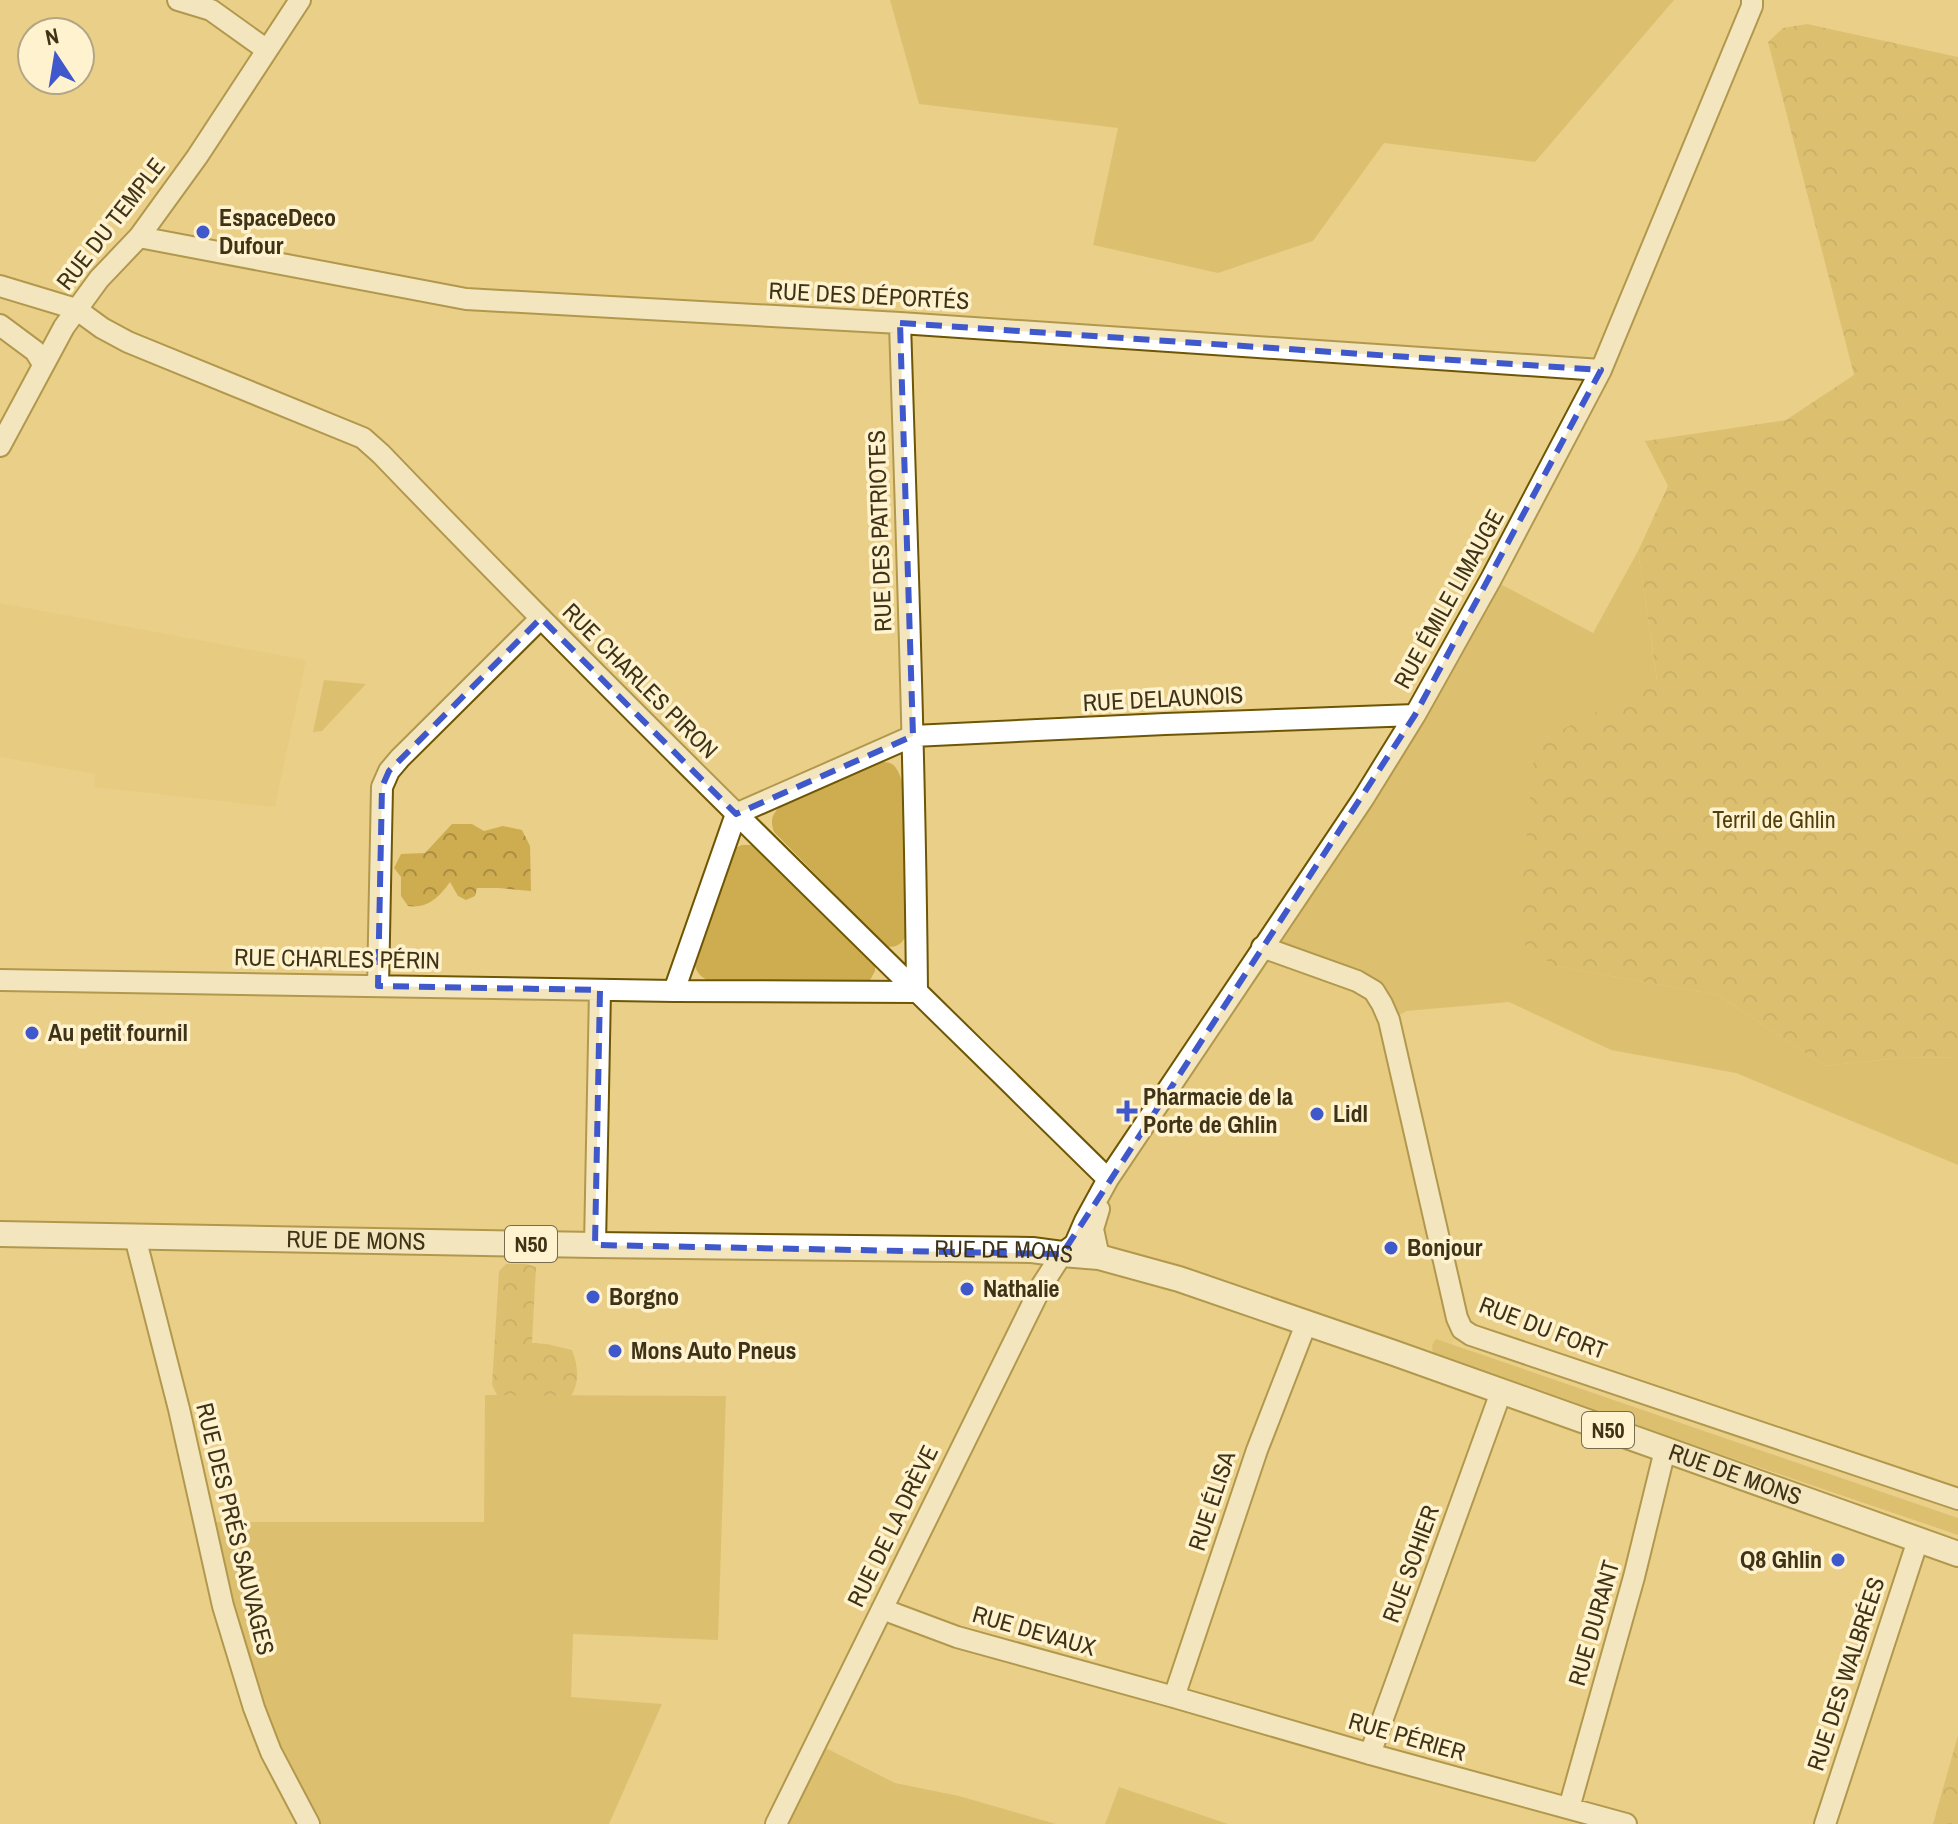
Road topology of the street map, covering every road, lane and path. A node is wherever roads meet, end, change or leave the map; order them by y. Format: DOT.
graph roads {
  1 [pos="178,0"];
  2 [pos="300,0"];
  3 [pos="1752,0"];
  4 [pos="267,50"];
  5 [pos="139,237"];
  6 [pos="0,286"];
  7 [pos="76,309"];
  8 [pos="900,323"];
  9 [pos="0,325"];
  10 [pos="43,364"];
  11 [pos="1601,370"];
  12 [pos="0,446"];
  13 [pos="541,618"];
  14 [pos="1415,715"];
  15 [pos="913,736"];
  16 [pos="736,814"];
  17 [pos="1262,947"];
  18 [pos="0,980"];
  19 [pos="378,986"];
  20 [pos="600,990"];
  21 [pos="674,991"];
  22 [pos="917,992"];
  23 [pos="1108,1179"];
  24 [pos="0,1234"];
  25 [pos="135,1237"];
  26 [pos="595,1245"];
  27 [pos="1062,1254"];
  28 [pos="1099,1257"];
  29 [pos="1306,1324"];
  30 [pos="1501,1392"];
  31 [pos="1665,1450"];
  32 [pos="1958,1499"];
  33 [pos="1918,1540"];
  34 [pos="1958,1554"];
  35 [pos="882,1609"];
  36 [pos="1174,1697"];
  37 [pos="1370,1754"];
  38 [pos="1569,1808"];
  39 [pos="309,1824"];
  40 [pos="776,1824"];
  41 [pos="1626,1824"];
  42 [pos="1825,1824"];
  1 -- 4 [label="street"];
  2 -- 4 [label="street, RUE DU TEMPLE"];
  3 -- 11 [label="street, RUE ÉMILE LIMAUGE"];
  4 -- 5 [label="street, RUE DU TEMPLE"];
  5 -- 7 [label="street, RUE DU TEMPLE"];
  5 -- 8 [label="street, RUE DES DÉPORTÉS"];
  6 -- 7 [label="street, RUE CHARLES PIRON"];
  7 -- 10 [label="street, RUE DU TEMPLE"];
  7 -- 13 [label="street, RUE CHARLES PIRON"];
  8 -- 11 [label="street, RUE DES DÉPORTÉS"];
  8 -- 15 [label="street, RUE DES PATRIOTES"];
  9 -- 10 [label="street"];
  10 -- 12 [label="street, RUE DU TEMPLE"];
  11 -- 14 [label="street, RUE ÉMILE LIMAUGE"];
  13 -- 16 [label="street, RUE CHARLES PIRON"];
  13 -- 19 [label="street"];
  14 -- 15 [label="street, RUE DELAUNOIS"];
  14 -- 17 [label="street, RUE ÉMILE LIMAUGE"];
  15 -- 16 [label="street"];
  15 -- 22 [label="street, RUE DES PATRIOTES"];
  16 -- 21 [label="street"];
  16 -- 22 [label="street, RUE CHARLES PIRON"];
  17 -- 23 [label="street, RUE ÉMILE LIMAUGE"];
  17 -- 32 [label="street, RUE DU FORT"];
  18 -- 19 [label="street, RUE CHARLES PÉRIN"];
  19 -- 20 [label="street, RUE CHARLES PÉRIN"];
  20 -- 21 [label="street, RUE CHARLES PÉRIN"];
  20 -- 26 [label="street"];
  21 -- 22 [label="street, RUE CHARLES PÉRIN"];
  22 -- 23 [label="street, RUE CHARLES PIRON"];
  23 -- 27 [label="street, RUE DE LA DRÈVE"];
  23 -- 28 [label="street"];
  24 -- 25 [label="main road, RUE DE MONS / N50"];
  25 -- 26 [label="main road, RUE DE MONS / N50"];
  25 -- 39 [label="street, RUE DES PRÉS SAUVAGES"];
  26 -- 27 [label="main road, RUE DE MONS / N50"];
  27 -- 28 [label="main road, RUE DE MONS / N50"];
  27 -- 35 [label="street, RUE DE LA DRÈVE"];
  28 -- 29 [label="main road, RUE DE MONS / N50"];
  29 -- 30 [label="main road, RUE DE MONS / N50"];
  29 -- 36 [label="street, RUE ÉLISA"];
  30 -- 31 [label="main road, RUE DE MONS / N50"];
  30 -- 37 [label="street, RUE SOHIER"];
  31 -- 33 [label="main road, RUE DE MONS / N50"];
  31 -- 38 [label="street, RUE DURANT"];
  33 -- 34 [label="main road, RUE DE MONS / N50"];
  33 -- 42 [label="street, RUE DES WALBRÉES"];
  35 -- 36 [label="street, RUE DEVAUX"];
  35 -- 40 [label="street, RUE DE LA DRÈVE"];
  36 -- 37 [label="street, RUE PÉRIER"];
  37 -- 38 [label="street, RUE PÉRIER"];
  38 -- 41 [label="street, RUE PÉRIER"];
}
